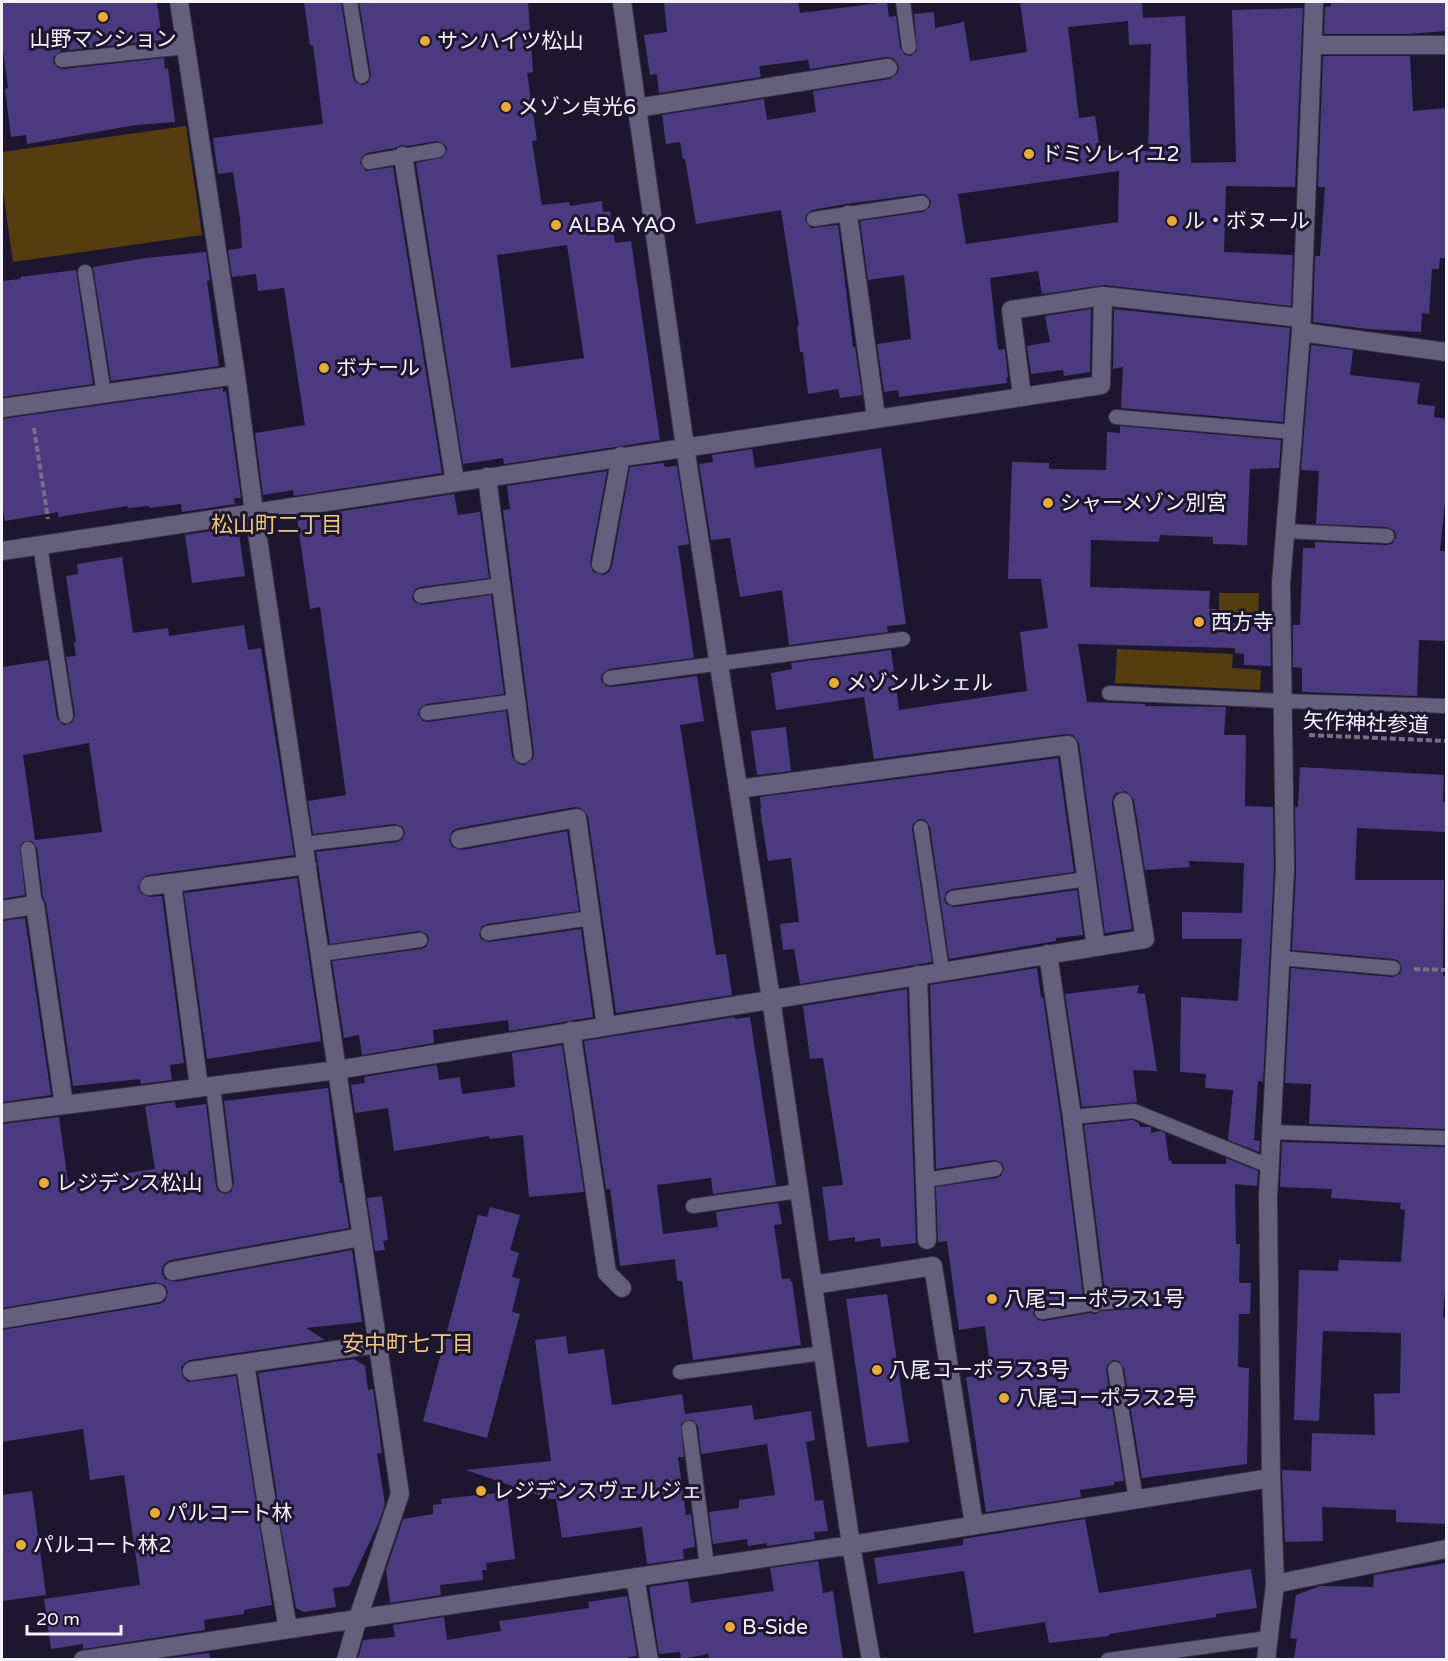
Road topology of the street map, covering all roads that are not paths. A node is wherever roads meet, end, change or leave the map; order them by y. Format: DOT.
graph roads {
  1 [pos="178,2"];
  2 [pos="350,2"];
  3 [pos="622,2"];
  4 [pos="903,2"];
  5 [pos="1314,2"];
  6 [pos="1313,45"];
  7 [pos="1446,45"];
  8 [pos="186,47"];
  9 [pos="909,47"];
  10 [pos="62,60"];
  11 [pos="888,68"];
  12 [pos="362,75"];
  13 [pos="637,108"];
  14 [pos="438,150"];
  15 [pos="403,156"];
  16 [pos="369,162"];
  17 [pos="922,203"];
  18 [pos="848,215"];
  19 [pos="814,219"];
  20 [pos="85,272"];
  21 [pos="1103,296"];
  22 [pos="1301,325"];
  23 [pos="1446,352"];
  24 [pos="236,375"];
  25 [pos="104,393"];
  26 [pos="1022,396"];
  27 [pos="2,408"];
  28 [pos="876,417"];
  29 [pos="1116,417"];
  30 [pos="1293,432"];
  31 [pos="685,447"];
  32 [pos="621,456"];
  33 [pos="487,477"];
  34 [pos="454,482"];
  35 [pos="255,512"];
  36 [pos="1285,531"];
  37 [pos="1387,536"];
  38 [pos="46,544"];
  39 [pos="2,551"];
  40 [pos="601,564"];
  41 [pos="501,585"];
  42 [pos="421,596"];
  43 [pos="903,639"];
  44 [pos="719,665"];
  45 [pos="610,678"];
  46 [pos="1109,693"];
  47 [pos="516,701"];
  48 [pos="1284,701"];
  49 [pos="1446,706"];
  50 [pos="427,713"];
  51 [pos="66,716"];
  52 [pos="523,754"];
  53 [pos="738,789"];
  54 [pos="1123,802"];
  55 [pos="921,828"];
  56 [pos="396,833"];
  57 [pos="460,839"];
  58 [pos="303,844"];
  59 [pos="28,849"];
  60 [pos="306,865"];
  61 [pos="1087,879"];
  62 [pos="172,884"];
  63 [pos="149,886"];
  64 [pos="953,898"];
  65 [pos="35,904"];
  66 [pos="2,910"];
  67 [pos="591,918"];
  68 [pos="488,933"];
  69 [pos="420,940"];
  70 [pos="1096,947"];
  71 [pos="320,954"];
  72 [pos="1048,954"];
  73 [pos="1280,958"];
  74 [pos="1393,968"];
  75 [pos="942,971"];
  76 [pos="918,975"];
  77 [pos="771,999"];
  78 [pos="606,1026"];
  79 [pos="572,1031"];
  80 [pos="337,1070"];
  81 [pos="206,1087"];
  82 [pos="64,1105"];
  83 [pos="2,1113"];
  84 [pos="1072,1117"];
  85 [pos="1271,1132"];
  86 [pos="1446,1138"];
  87 [pos="1269,1166"];
  88 [pos="995,1169"];
  89 [pos="926,1180"];
  90 [pos="225,1185"];
  91 [pos="799,1191"];
  92 [pos="693,1206"];
  93 [pos="361,1237"];
  94 [pos="927,1240"];
  95 [pos="173,1271"];
  96 [pos="813,1285"];
  97 [pos="622,1288"];
  98 [pos="157,1293"];
  99 [pos="1148,1299"];
  100 [pos="1095,1303"];
  101 [pos="1042,1312"];
  102 [pos="2,1319"];
  103 [pos="378,1344"];
  104 [pos="823,1353"];
  105 [pos="245,1364"];
  106 [pos="1115,1369"];
  107 [pos="192,1371"];
  108 [pos="680,1372"];
  109 [pos="689,1428"];
  110 [pos="1271,1478"];
  111 [pos="1136,1500"];
  112 [pos="974,1525"];
  113 [pos="851,1545"];
  114 [pos="1446,1549"];
  115 [pos="707,1566"];
  116 [pos="635,1577"];
  117 [pos="1275,1584"];
  118 [pos="358,1618"];
  119 [pos="288,1629"];
  120 [pos="1269,1638"];
  121 [pos="83,1659"];
  122 [pos="346,1659"];
  123 [pos="649,1659"];
  124 [pos="871,1659"];
  125 [pos="1108,1659"];
  126 [pos="1266,1659"];
  1 -- 8 [label="street"];
  2 -- 12 [label="lane"];
  3 -- 13 [label="street"];
  4 -- 9 [label="lane"];
  5 -- 6 [label="street"];
  6 -- 7 [label="street"];
  6 -- 22 [label="street"];
  8 -- 10 [label="lane"];
  8 -- 24 [label="street"];
  11 -- 13 [label="street"];
  13 -- 31 [label="street"];
  14 -- 15 [label="lane"];
  15 -- 16 [label="lane"];
  15 -- 34 [label="street"];
  17 -- 18 [label="lane"];
  18 -- 19 [label="lane"];
  18 -- 28 [label="street"];
  20 -- 25 [label="lane"];
  21 -- 22 [label="street"];
  21 -- 26 [label="street"];
  21 -- 26 [label="street"];
  22 -- 23 [label="street"];
  22 -- 30 [label="street"];
  24 -- 25 [label="street"];
  24 -- 35 [label="street"];
  25 -- 27 [label="street"];
  26 -- 28 [label="street"];
  28 -- 31 [label="street"];
  29 -- 30 [label="lane"];
  30 -- 36 [label="street"];
  31 -- 32 [label="street"];
  31 -- 44 [label="street"];
  32 -- 33 [label="street"];
  32 -- 40 [label="street"];
  33 -- 34 [label="street"];
  33 -- 41 [label="street"];
  34 -- 35 [label="street"];
  35 -- 38 [label="street"];
  35 -- 58 [label="street"];
  36 -- 37 [label="lane"];
  36 -- 48 [label="street"];
  38 -- 39 [label="street"];
  38 -- 51 [label="lane"];
  41 -- 42 [label="lane"];
  41 -- 47 [label="street"];
  43 -- 44 [label="lane"];
  44 -- 45 [label="lane"];
  44 -- 53 [label="street"];
  46 -- 48 [label="lane"];
  47 -- 50 [label="lane"];
  47 -- 52 [label="street"];
  48 -- 49 [label="lane"];
  48 -- 73 [label="street"];
  53 -- 61 [label="street"];
  53 -- 77 [label="street"];
  54 -- 70 [label="street"];
  55 -- 75 [label="lane"];
  56 -- 58 [label="lane"];
  57 -- 67 [label="street"];
  58 -- 60 [label="street"];
  59 -- 65 [label="lane"];
  60 -- 62 [label="street"];
  60 -- 71 [label="street"];
  61 -- 64 [label="lane"];
  61 -- 70 [label="street"];
  62 -- 63 [label="street"];
  62 -- 81 [label="street"];
  65 -- 66 [label="street"];
  65 -- 82 [label="street"];
  67 -- 68 [label="lane"];
  67 -- 78 [label="street"];
  69 -- 71 [label="lane"];
  70 -- 72 [label="street"];
  71 -- 80 [label="street"];
  72 -- 75 [label="street"];
  72 -- 84 [label="street"];
  73 -- 74 [label="lane"];
  73 -- 85 [label="street"];
  75 -- 76 [label="street"];
  76 -- 77 [label="street"];
  76 -- 89 [label="street"];
  77 -- 78 [label="street"];
  77 -- 91 [label="street"];
  78 -- 79 [label="street"];
  79 -- 80 [label="street"];
  79 -- 97 [label="street"];
  80 -- 81 [label="street"];
  80 -- 93 [label="street"];
  81 -- 82 [label="street"];
  81 -- 90 [label="lane"];
  82 -- 83 [label="street"];
  84 -- 87 [label="lane"];
  84 -- 100 [label="street"];
  85 -- 86 [label="lane"];
  85 -- 87 [label="street"];
  87 -- 110 [label="street"];
  88 -- 89 [label="lane"];
  89 -- 94 [label="street"];
  91 -- 92 [label="lane"];
  91 -- 96 [label="street"];
  93 -- 95 [label="street"];
  93 -- 103 [label="street"];
  96 -- 104 [label="street"];
  96 -- 112 [label="street"];
  98 -- 102 [label="street"];
  99 -- 100 [label="lane"];
  100 -- 101 [label="lane"];
  103 -- 105 [label="street"];
  103 -- 118 [label="street"];
  104 -- 108 [label="lane"];
  104 -- 113 [label="street"];
  105 -- 107 [label="street"];
  105 -- 119 [label="street"];
  106 -- 111 [label="lane"];
  109 -- 115 [label="lane"];
  110 -- 111 [label="street"];
  110 -- 117 [label="street"];
  111 -- 112 [label="street"];
  112 -- 113 [label="street"];
  113 -- 115 [label="street"];
  113 -- 124 [label="street"];
  114 -- 117 [label="street"];
  115 -- 116 [label="street"];
  116 -- 118 [label="street"];
  116 -- 123 [label="street"];
  117 -- 120 [label="street"];
  118 -- 119 [label="street"];
  118 -- 122 [label="street"];
  119 -- 121 [label="street"];
  120 -- 125 [label="lane"];
  120 -- 126 [label="street"];
}
